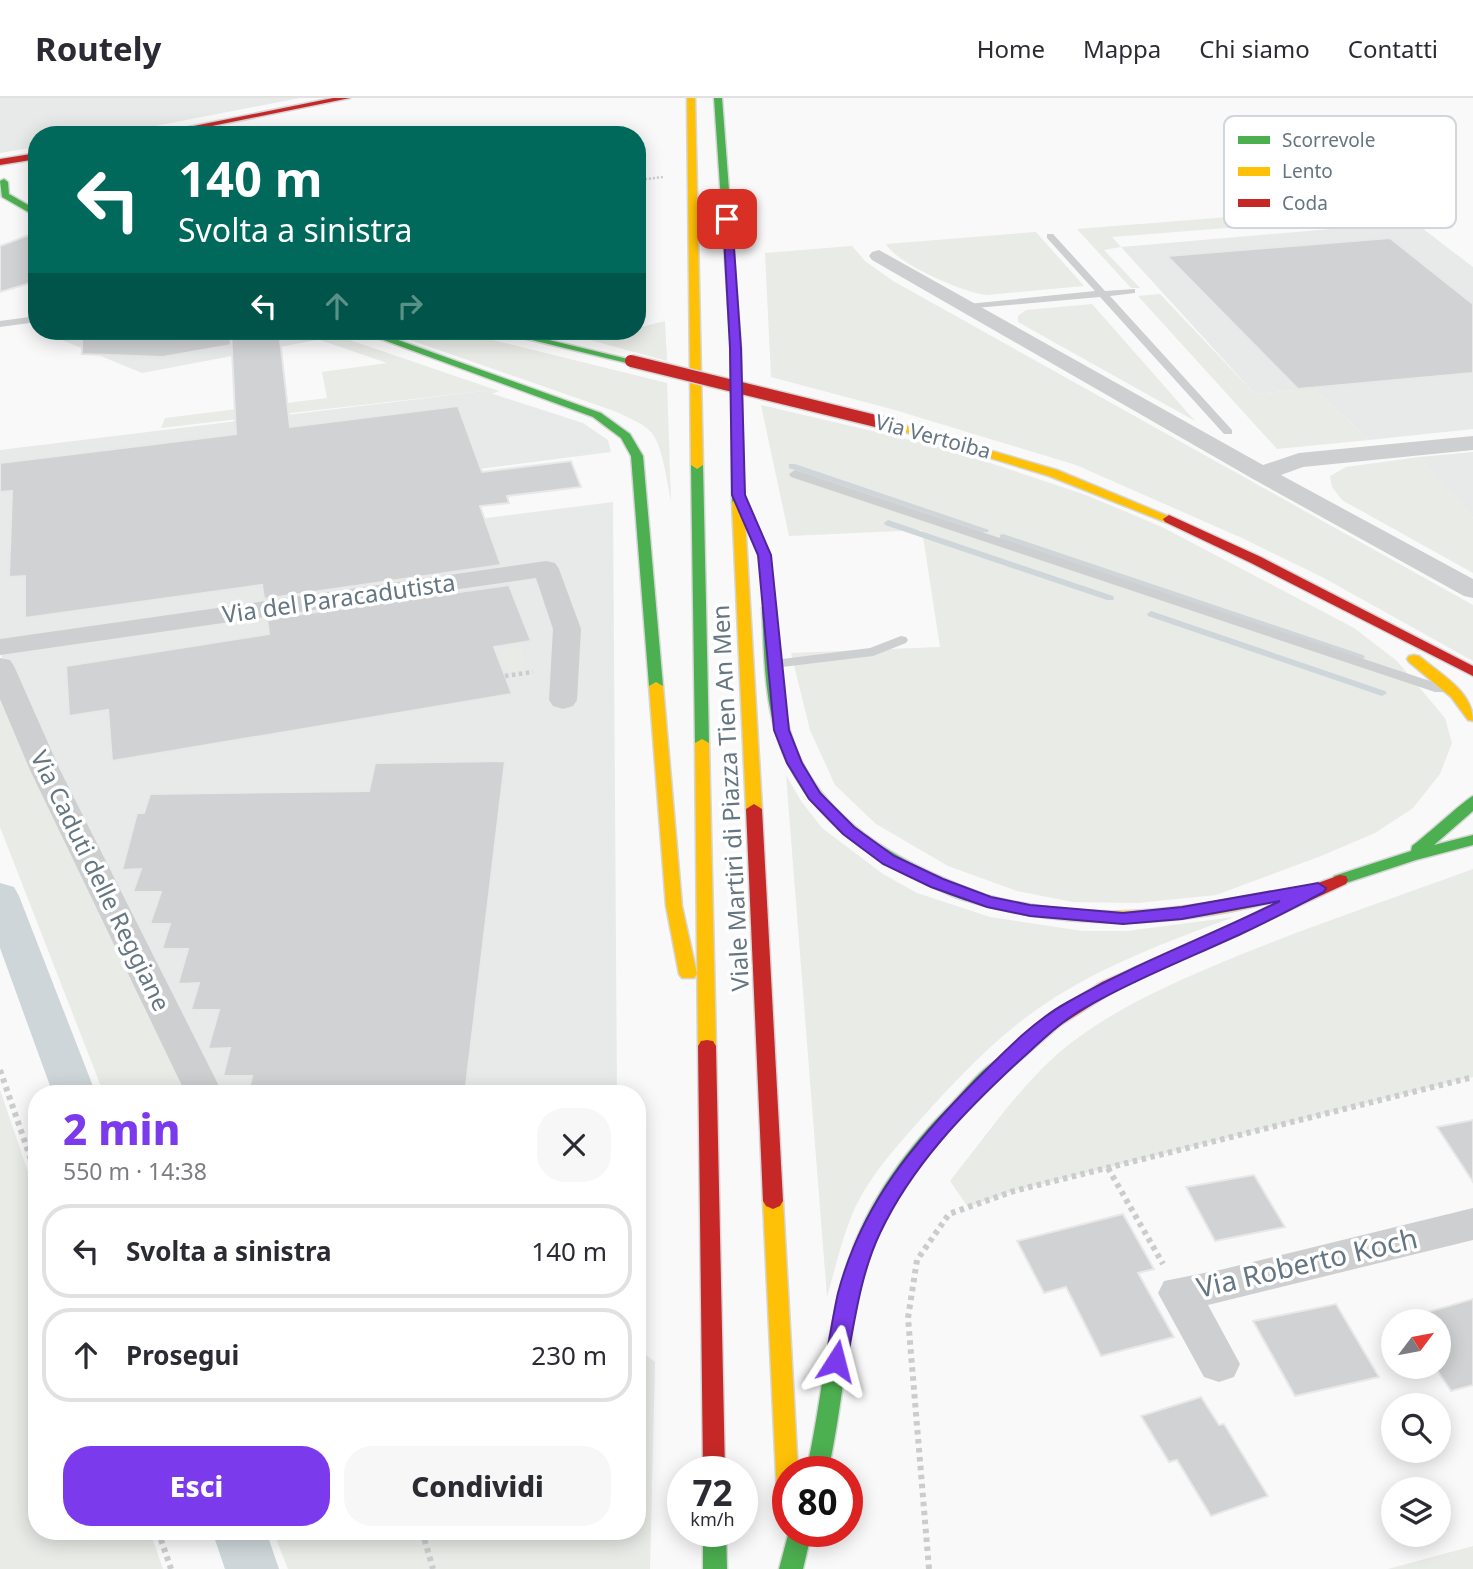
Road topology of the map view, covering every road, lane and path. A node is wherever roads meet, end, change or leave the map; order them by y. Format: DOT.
graph roads {
  1 [pos="346,98"];
  2 [pos="676,98"];
  3 [pos="718,98"];
  4 [pos="691,105"];
  5 [pos="200,126"];
  6 [pos="28,158"];
  7 [pos="0,163"];
  8 [pos="28,168"];
  9 [pos="670,177"];
  10 [pos="6,179"];
  11 [pos="646,179"];
  12 [pos="0,207"];
  13 [pos="28,210"];
  14 [pos="28,214"];
  15 [pos="1050,236"];
  16 [pos="879,256"];
  17 [pos="1131,291"];
  18 [pos="1103,294"];
  19 [pos="968,307"];
  20 [pos="28,320"];
  21 [pos="0,324"];
  22 [pos="390,340"];
  23 [pos="539,340"];
  24 [pos="1228,432"];
  25 [pos="1473,443"];
  26 [pos="795,474"];
  27 [pos="1261,474"];
  28 [pos="738,495"];
  29 [pos="754,531"];
  30 [pos="1473,590"];
  31 [pos="768,595"];
  32 [pos="1345,607"];
  33 [pos="901,640"];
  34 [pos="0,647"];
  35 [pos="774,664"];
  36 [pos="0,666"];
  37 [pos="1473,672"];
  38 [pos="1456,694"];
  39 [pos="563,700"];
  40 [pos="1473,717"];
  41 [pos="1473,801"];
  42 [pos="1473,841"];
  43 [pos="1411,856"];
  44 [pos="1318,888"];
  45 [pos="707,1068"];
  46 [pos="0,1070"];
  47 [pos="1473,1077"];
  48 [pos="201,1085"];
  49 [pos="28,1151"];
  50 [pos="1108,1168"];
  51 [pos="1473,1224"];
  52 [pos="1179,1293"];
  53 [pos="1219,1364"];
  54 [pos="713,1456"];
  55 [pos="786,1456"];
  56 [pos="821,1456"];
  57 [pos="161,1540"];
  58 [pos="425,1540"];
  59 [pos="715,1547"];
  60 [pos="790,1547"];
  61 [pos="797,1547"];
  62 [pos="171,1569"];
  63 [pos="433,1569"];
  64 [pos="715,1569"];
  65 [pos="791,1569"];
  66 [pos="929,1569"];
  1 -- 5 [label="main road"];
  2 -- 4 [label="main road"];
  3 -- 28 [label="main road, Viale Martiri di Piazza Tien An Men"];
  4 -- 45 [label="main road, Viale Martiri di Piazza Tien An Men"];
  6 -- 7 [label="main road"];
  7 -- 10 [label="main road"];
  8 -- 10 [label="main road"];
  9 -- 11 [label="path"];
  10 -- 13 [label="main road"];
  12 -- 14 [label="main road"];
  15 -- 18 [label="lane"];
  16 -- 19 [label="street"];
  17 -- 18 [label="lane"];
  18 -- 19 [label="lane"];
  18 -- 24 [label="lane"];
  19 -- 27 [label="street"];
  20 -- 21 [label="lane"];
  22 -- 45 [label="main road"];
  23 -- 32 [label="main road, Via Vertoiba, bridge"];
  25 -- 27 [label="street"];
  26 -- 38 [label="lane"];
  27 -- 30 [label="street"];
  28 -- 29 [label="main road"];
  28 -- 55 [label="main road, Viale Martiri di Piazza Tien An Men"];
  31 -- 35 [label="main road"];
  32 -- 37 [label="main road, Via Vertoiba"];
  32 -- 38 [label="main road, Via Vertoiba"];
  33 -- 35 [label="lane"];
  34 -- 39 [label="street, Via del Paracadutista"];
  35 -- 44 [label="main road"];
  36 -- 48 [label="street, Via Caduti delle Reggiane"];
  38 -- 40 [label="main road, Via Vertoiba"];
  41 -- 43 [label="main road"];
  42 -- 43 [label="main road"];
  43 -- 44 [label="main road"];
  44 -- 56 [label="main road"];
  45 -- 54 [label="main road, Viale Martiri di Piazza Tien An Men"];
  46 -- 49 [label="path"];
  47 -- 50 [label="path"];
  50 -- 52 [label="path"];
  50 -- 66 [label="path"];
  51 -- 52 [label="street, Via Roberto Koch"];
  52 -- 53 [label="street, Via Roberto Koch"];
  57 -- 62 [label="path"];
  58 -- 63 [label="path"];
  59 -- 64 [label="main road"];
  60 -- 65 [label="main road"];
  61 -- 65 [label="main road"];
}
